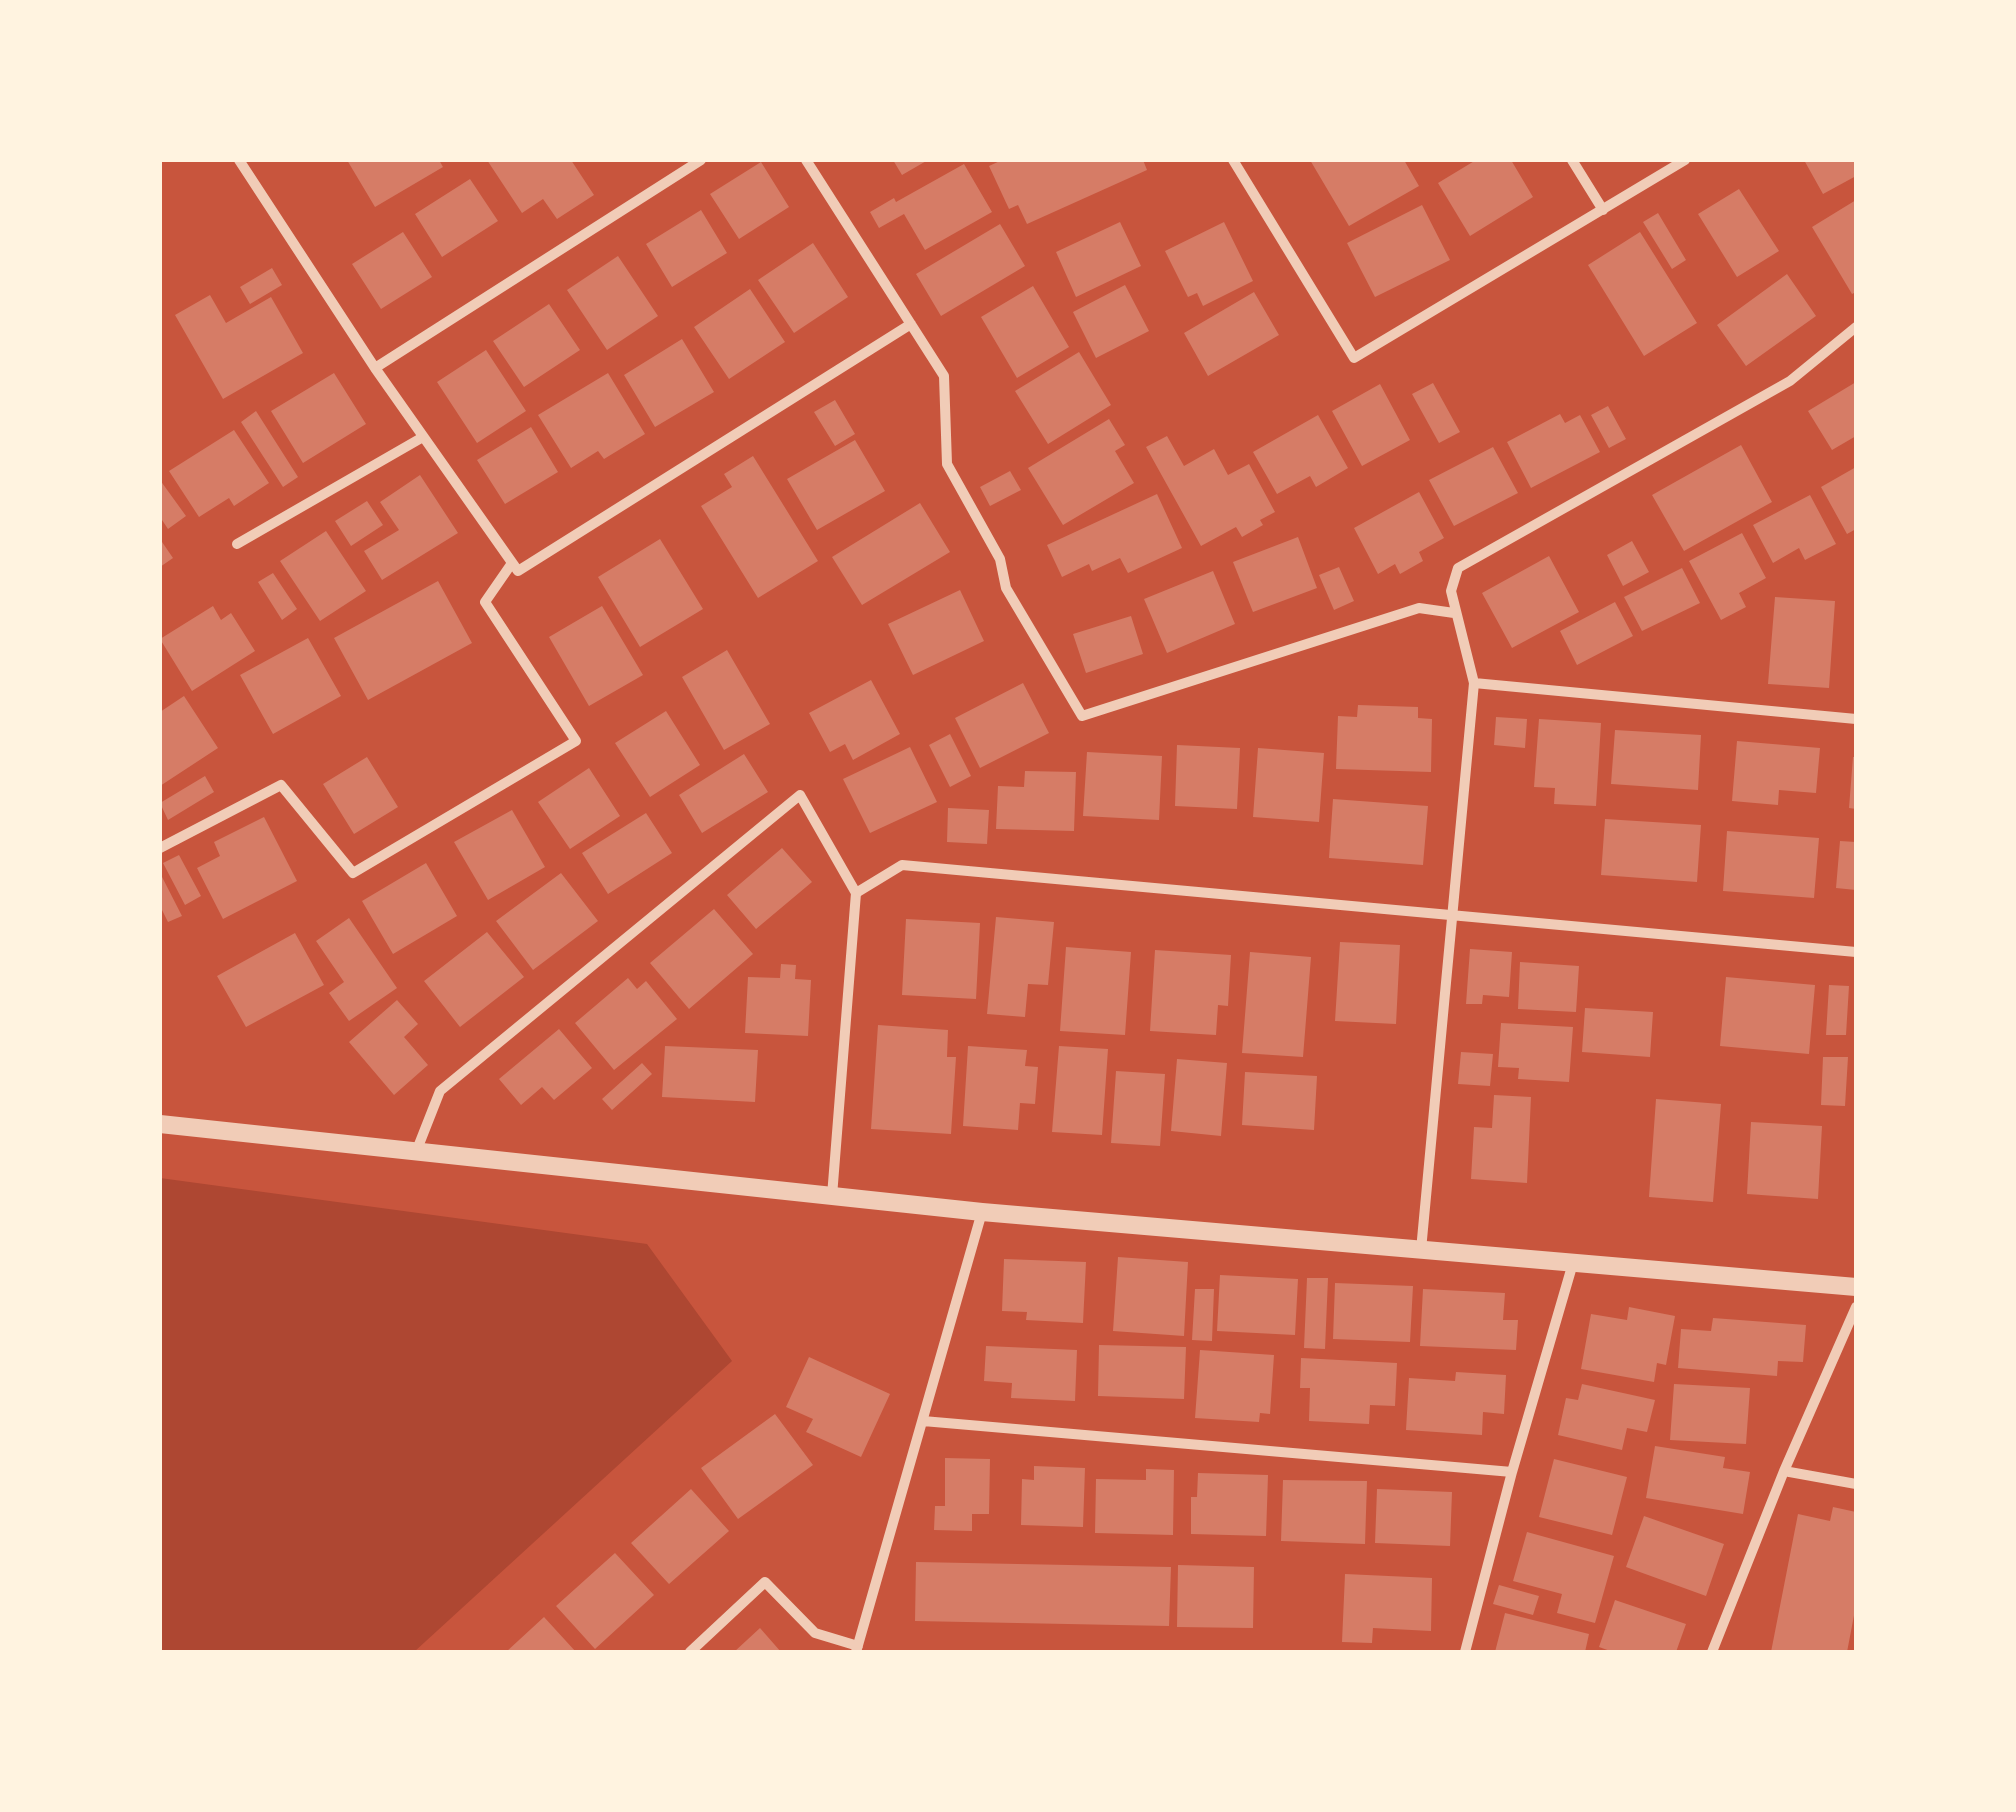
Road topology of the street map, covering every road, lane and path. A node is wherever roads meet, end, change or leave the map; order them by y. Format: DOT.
graph roads {
  1 [pos="239,160"];
  2 [pos="702,160"];
  3 [pos="806,160"];
  4 [pos="1232,160"];
  5 [pos="1572,160"];
  6 [pos="1685,160"];
  7 [pos="1603,210"];
  8 [pos="911,324"];
  9 [pos="1856,327"];
  10 [pos="376,368"];
  11 [pos="423,437"];
  12 [pos="237,544"];
  13 [pos="512,562"];
  14 [pos="1454,613"];
  15 [pos="1474,683"];
  16 [pos="1856,719"];
  17 [pos="160,848"];
  18 [pos="856,893"];
  19 [pos="1451,913"];
  20 [pos="1856,952"];
  21 [pos="160,1124"];
  22 [pos="416,1152"];
  23 [pos="832,1196"];
  24 [pos="982,1212"];
  25 [pos="1420,1250"];
  26 [pos="1574,1262"];
  27 [pos="1856,1287"];
  28 [pos="1856,1307"];
  29 [pos="924,1421"];
  30 [pos="1784,1471"];
  31 [pos="1512,1472"];
  32 [pos="1856,1484"];
  33 [pos="857,1649"];
  34 [pos="690,1652"];
  35 [pos="1465,1652"];
  36 [pos="1712,1652"];
  1 -- 10 [label="street"];
  2 -- 10 [label="street"];
  3 -- 8 [label="street"];
  4 -- 7 [label="street"];
  5 -- 7 [label="street"];
  6 -- 7 [label="street"];
  8 -- 13 [label="street"];
  8 -- 14 [label="street"];
  9 -- 14 [label="street"];
  10 -- 11 [label="street"];
  11 -- 12 [label="street"];
  11 -- 13 [label="street"];
  13 -- 17 [label="street"];
  14 -- 15 [label="street"];
  15 -- 16 [label="street"];
  15 -- 19 [label="street"];
  18 -- 19 [label="street"];
  18 -- 22 [label="street"];
  18 -- 23 [label="street"];
  19 -- 20 [label="street"];
  19 -- 25 [label="street"];
  21 -- 22 [label="street"];
  22 -- 23 [label="street"];
  23 -- 24 [label="street"];
  24 -- 25 [label="street"];
  24 -- 29 [label="street"];
  25 -- 26 [label="street"];
  26 -- 27 [label="street"];
  26 -- 31 [label="street"];
  28 -- 30 [label="street"];
  29 -- 31 [label="street"];
  29 -- 33 [label="street"];
  30 -- 32 [label="street"];
  30 -- 36 [label="street"];
  31 -- 35 [label="street"];
  33 -- 34 [label="street"];
}
